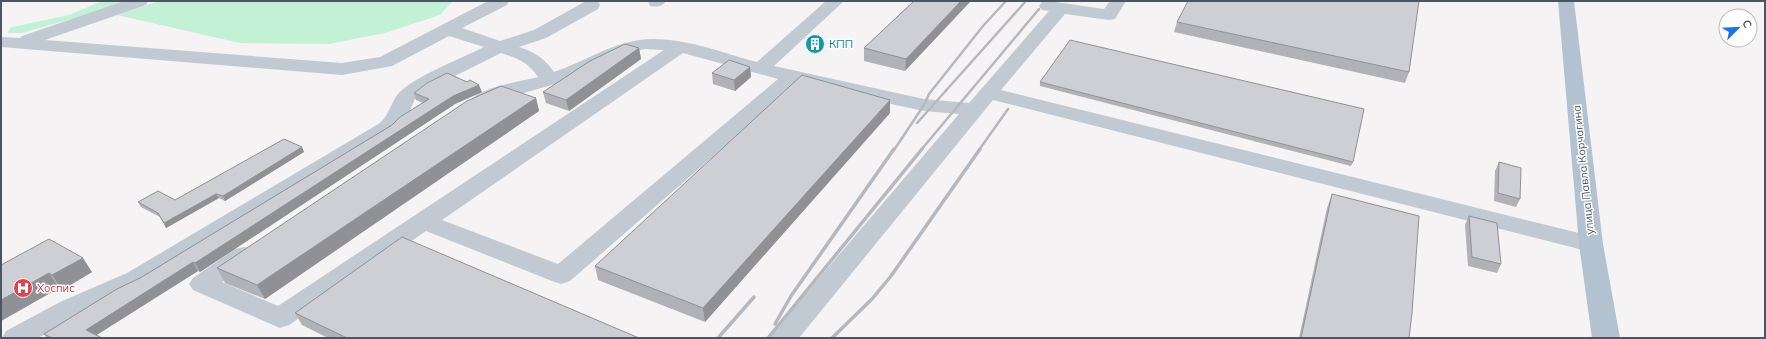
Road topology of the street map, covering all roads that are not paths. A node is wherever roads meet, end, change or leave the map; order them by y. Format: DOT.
graph roads {
  1 [pos="140,1"];
  2 [pos="502,1"];
  3 [pos="836,1"];
  4 [pos="1118,1"];
  5 [pos="1566,1"];
  6 [pos="592,5"];
  7 [pos="449,30"];
  8 [pos="1,42"];
  9 [pos="20,43"];
  10 [pos="499,47"];
  11 [pos="680,48"];
  12 [pos="761,68"];
  13 [pos="792,77"];
  14 [pos="549,79"];
  15 [pos="990,93"];
  16 [pos="463,109"];
  17 [pos="974,109"];
  18 [pos="423,221"];
  19 [pos="261,244"];
  20 [pos="1591,244"];
  21 [pos="16,338"];
  22 [pos="784,338"];
  23 [pos="1606,338"];
  1 -- 9 [label="street"];
  2 -- 7 [label="street"];
  3 -- 12 [label="street"];
  4 -- 15 [label="street"];
  5 -- 20 [label="main road, улица Павла Корчагина"];
  6 -- 10 [label="street"];
  7 -- 9 [label="street"];
  7 -- 10 [label="street"];
  8 -- 9 [label="street"];
  10 -- 14 [label="street"];
  10 -- 21 [label="street"];
  11 -- 12 [label="street"];
  11 -- 14 [label="street"];
  11 -- 18 [label="street"];
  12 -- 13 [label="street"];
  13 -- 17 [label="street"];
  13 -- 18 [label="street"];
  14 -- 16 [label="street"];
  15 -- 17 [label="street"];
  15 -- 20 [label="street"];
  17 -- 22 [label="street"];
  18 -- 19 [label="street"];
  20 -- 23 [label="main road, улица Павла Корчагина"];
}
